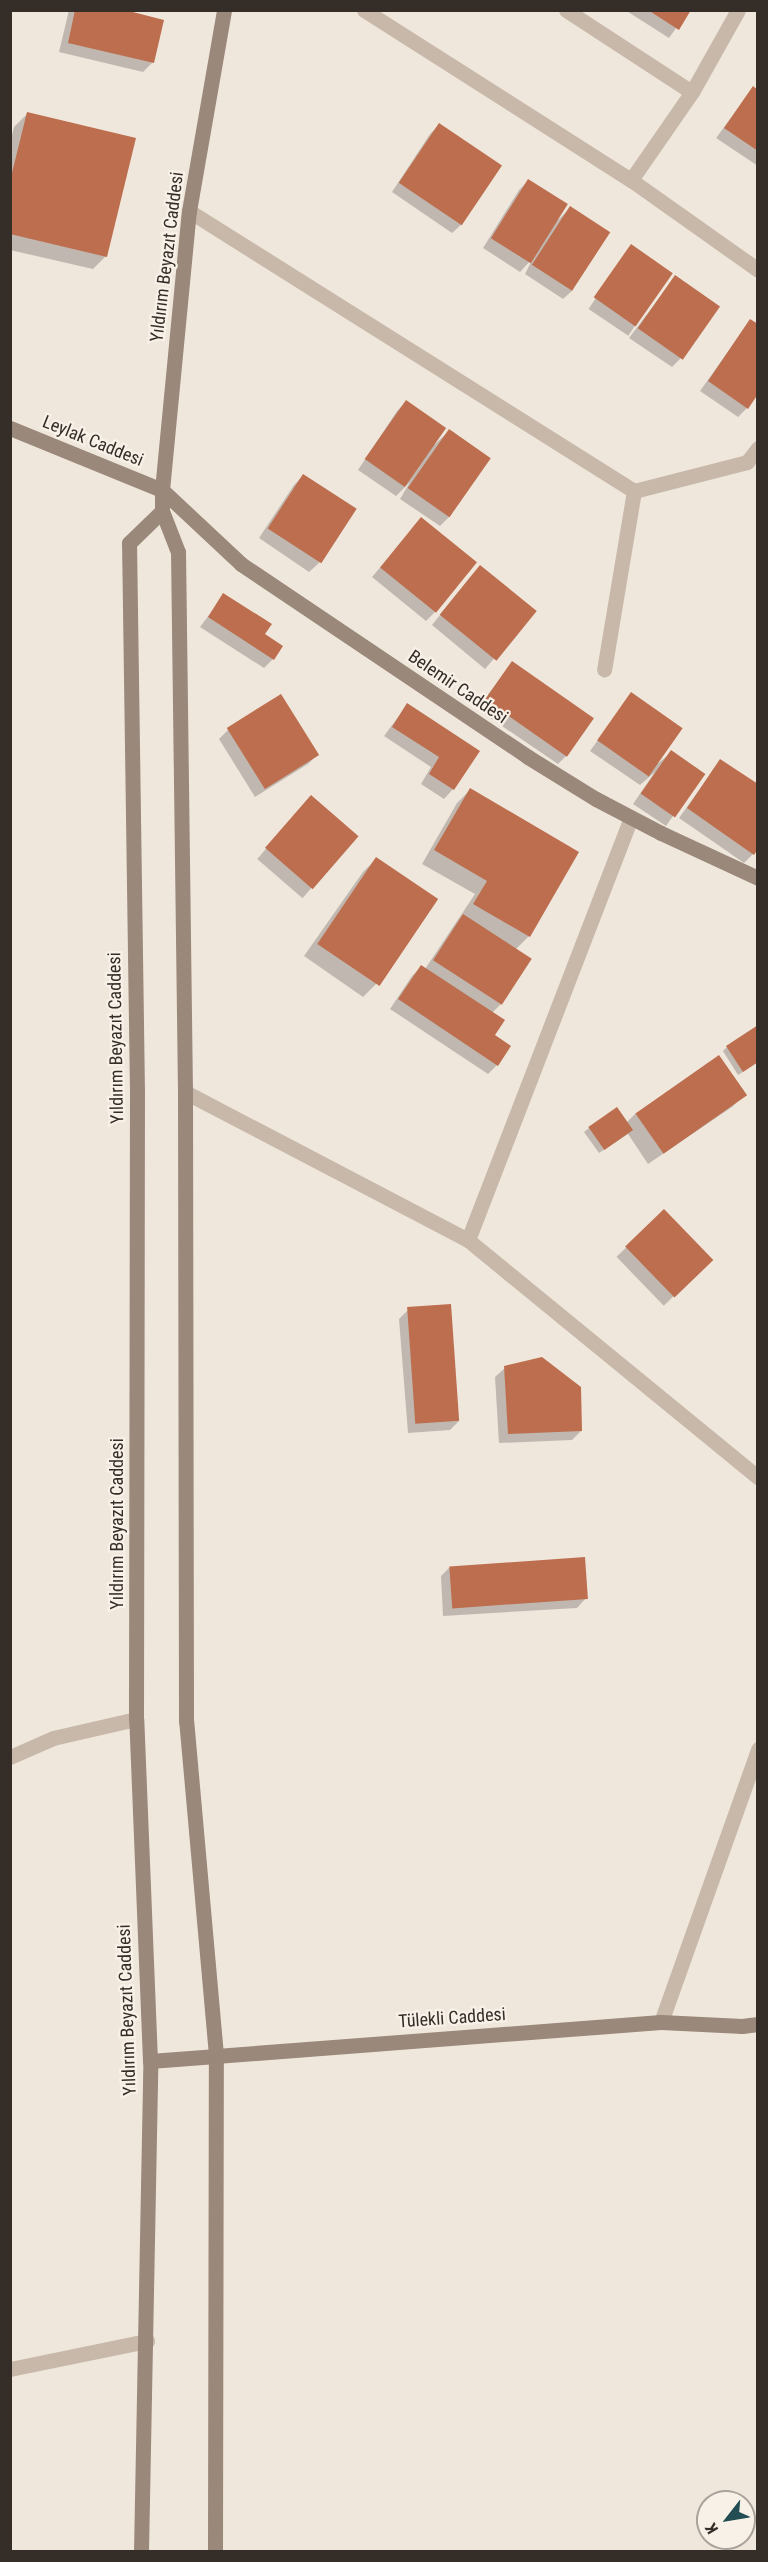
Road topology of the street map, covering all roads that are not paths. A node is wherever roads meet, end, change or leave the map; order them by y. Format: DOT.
graph roads {
  1 [pos="224,10"];
  2 [pos="364,10"];
  3 [pos="566,10"];
  4 [pos="738,10"];
  5 [pos="692,92"];
  6 [pos="631,180"];
  7 [pos="189,210"];
  8 [pos="758,270"];
  9 [pos="10,428"];
  10 [pos="758,448"];
  11 [pos="162,490"];
  12 [pos="634,491"];
  13 [pos="162,511"];
  14 [pos="604,670"];
  15 [pos="631,818"];
  16 [pos="758,878"];
  17 [pos="185,1092"];
  18 [pos="468,1240"];
  19 [pos="758,1477"];
  20 [pos="136,1719"];
  21 [pos="758,1749"];
  22 [pos="10,1757"];
  23 [pos="661,2022"];
  24 [pos="758,2024"];
  25 [pos="216,2055"];
  26 [pos="150,2061"];
  27 [pos="147,2341"];
  28 [pos="10,2369"];
  29 [pos="141,2552"];
  30 [pos="215,2552"];
  1 -- 7 [label="main road, Yıldırım Beyazıt Caddesi"];
  2 -- 6 [label="street"];
  3 -- 5 [label="street"];
  4 -- 5 [label="street"];
  5 -- 6 [label="street"];
  6 -- 8 [label="street"];
  7 -- 11 [label="main road, Yıldırım Beyazıt Caddesi"];
  7 -- 12 [label="street"];
  9 -- 11 [label="main road, Leylak Caddesi"];
  10 -- 12 [label="street"];
  11 -- 13 [label="main road, Yıldırım Beyazıt Caddesi"];
  11 -- 15 [label="main road, Belemir Caddesi"];
  12 -- 14 [label="street"];
  13 -- 17 [label="main road, Yıldırım Beyazıt Caddesi"];
  13 -- 20 [label="main road, Yıldırım Beyazıt Caddesi"];
  15 -- 16 [label="main road, Belemir Caddesi"];
  15 -- 18 [label="street"];
  17 -- 18 [label="street"];
  17 -- 25 [label="main road, Yıldırım Beyazıt Caddesi"];
  18 -- 19 [label="street"];
  20 -- 22 [label="street"];
  20 -- 26 [label="main road, Yıldırım Beyazıt Caddesi"];
  21 -- 23 [label="street"];
  23 -- 24 [label="main road, Tülekli Caddesi"];
  23 -- 25 [label="main road, Tülekli Caddesi"];
  25 -- 26 [label="main road, Tülekli Caddesi"];
  25 -- 30 [label="main road, Yıldırım Beyazıt Caddesi"];
  26 -- 27 [label="main road, Yıldırım Beyazıt Caddesi"];
  27 -- 28 [label="street"];
  27 -- 29 [label="main road, Yıldırım Beyazıt Caddesi"];
}
